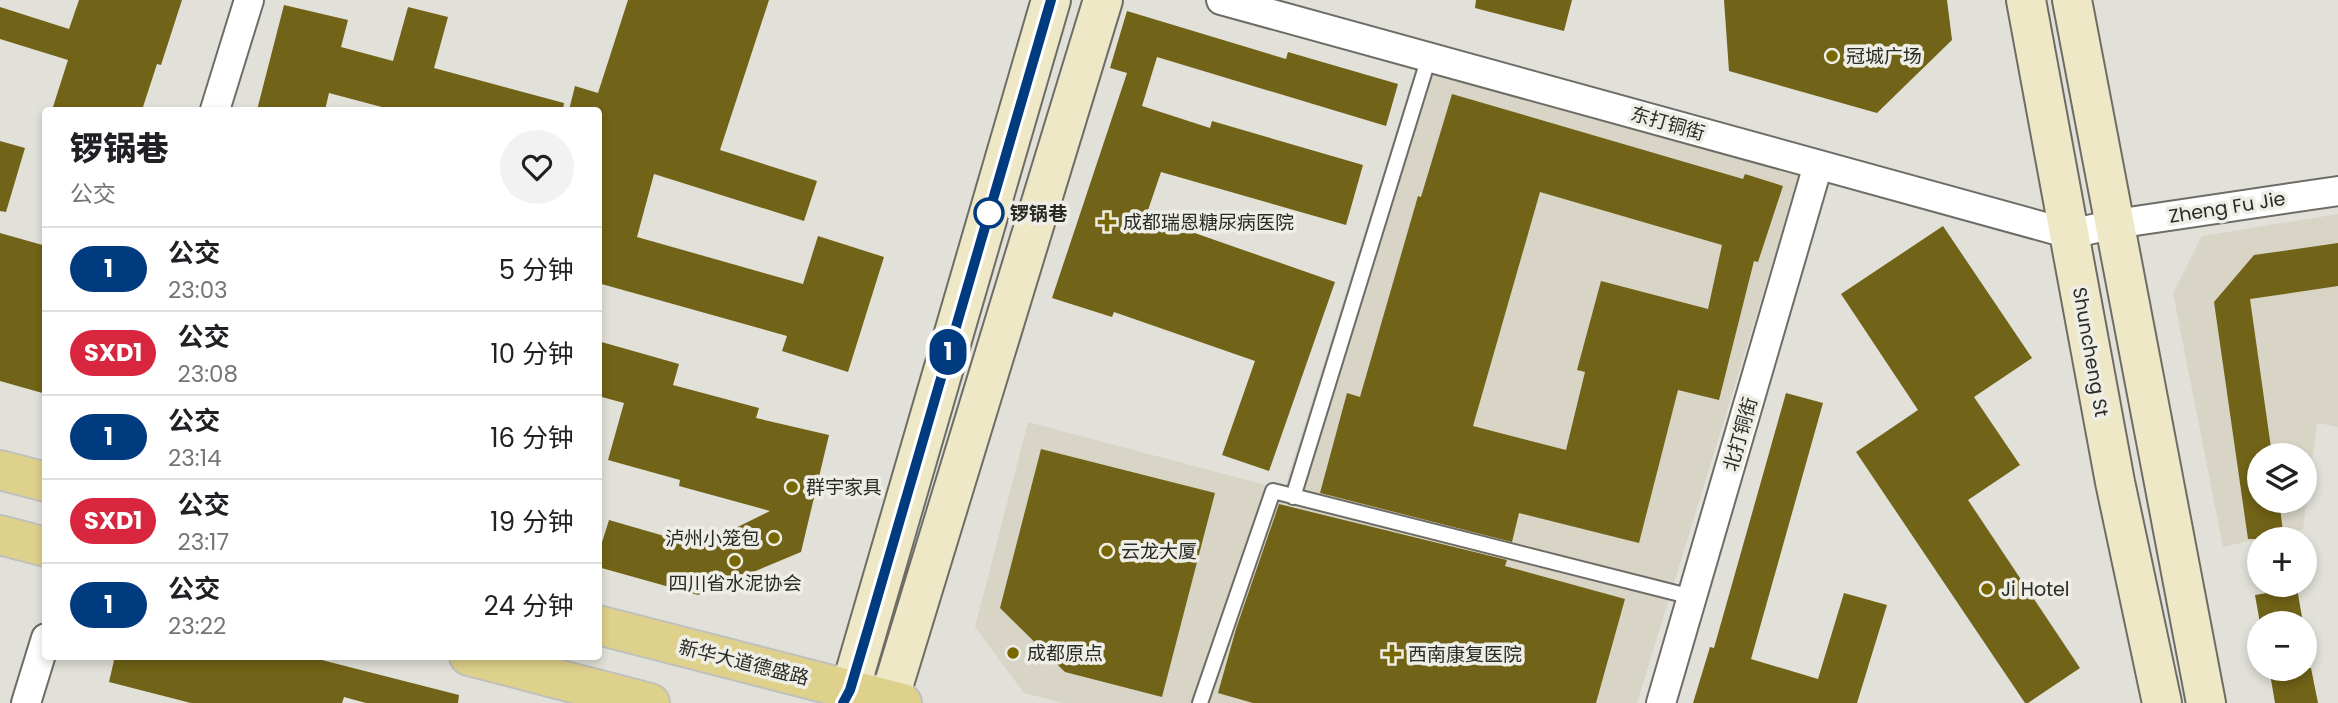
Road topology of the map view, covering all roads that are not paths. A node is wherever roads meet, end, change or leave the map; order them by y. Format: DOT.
graph roads {
  1 [pos="249,0"];
  2 [pos="1051,0"];
  3 [pos="1103,0"];
  4 [pos="1221,0"];
  5 [pos="2026,0"];
  6 [pos="2071,0"];
  7 [pos="1429,57"];
  8 [pos="216,107"];
  9 [pos="1818,166"];
  10 [pos="2338,191"];
  11 [pos="2115,224"];
  12 [pos="2070,234"];
  13 [pos="0,470"];
  14 [pos="42,481"];
  15 [pos="1293,497"];
  16 [pos="0,535"];
  17 [pos="42,546"];
  18 [pos="1692,597"];
  19 [pos="602,626"];
  20 [pos="42,651"];
  21 [pos="484,660"];
  22 [pos="847,696"];
  23 [pos="893,702"];
  24 [pos="26,703"];
  25 [pos="650,703"];
  26 [pos="1200,703"];
  27 [pos="1661,703"];
  28 [pos="2162,703"];
  29 [pos="2206,703"];
  1 -- 8 [label="street"];
  2 -- 22 [label="main road"];
  3 -- 23 [label="main road"];
  4 -- 7 [label="street, 东打铜街"];
  5 -- 12 [label="main road, Shuncheng St"];
  6 -- 11 [label="main road"];
  7 -- 9 [label="street, 东打铜街"];
  7 -- 15 [label="lane"];
  9 -- 12 [label="street, 东打铜街"];
  9 -- 18 [label="street, 北打铜街"];
  10 -- 11 [label="street, Zheng Fu Jie"];
  11 -- 12 [label="street, 东打铜街"];
  11 -- 29 [label="main road"];
  12 -- 28 [label="main road, Shuncheng St"];
  13 -- 14 [label="main road"];
  15 -- 18 [label="lane"];
  15 -- 26 [label="lane"];
  16 -- 17 [label="main road"];
  18 -- 27 [label="street, 北打铜街"];
  19 -- 22 [label="main road, 新华大道德盛路"];
  20 -- 24 [label="street"];
  21 -- 25 [label="main road"];
  22 -- 23 [label="main road, 新华大道德盛路"];
}
